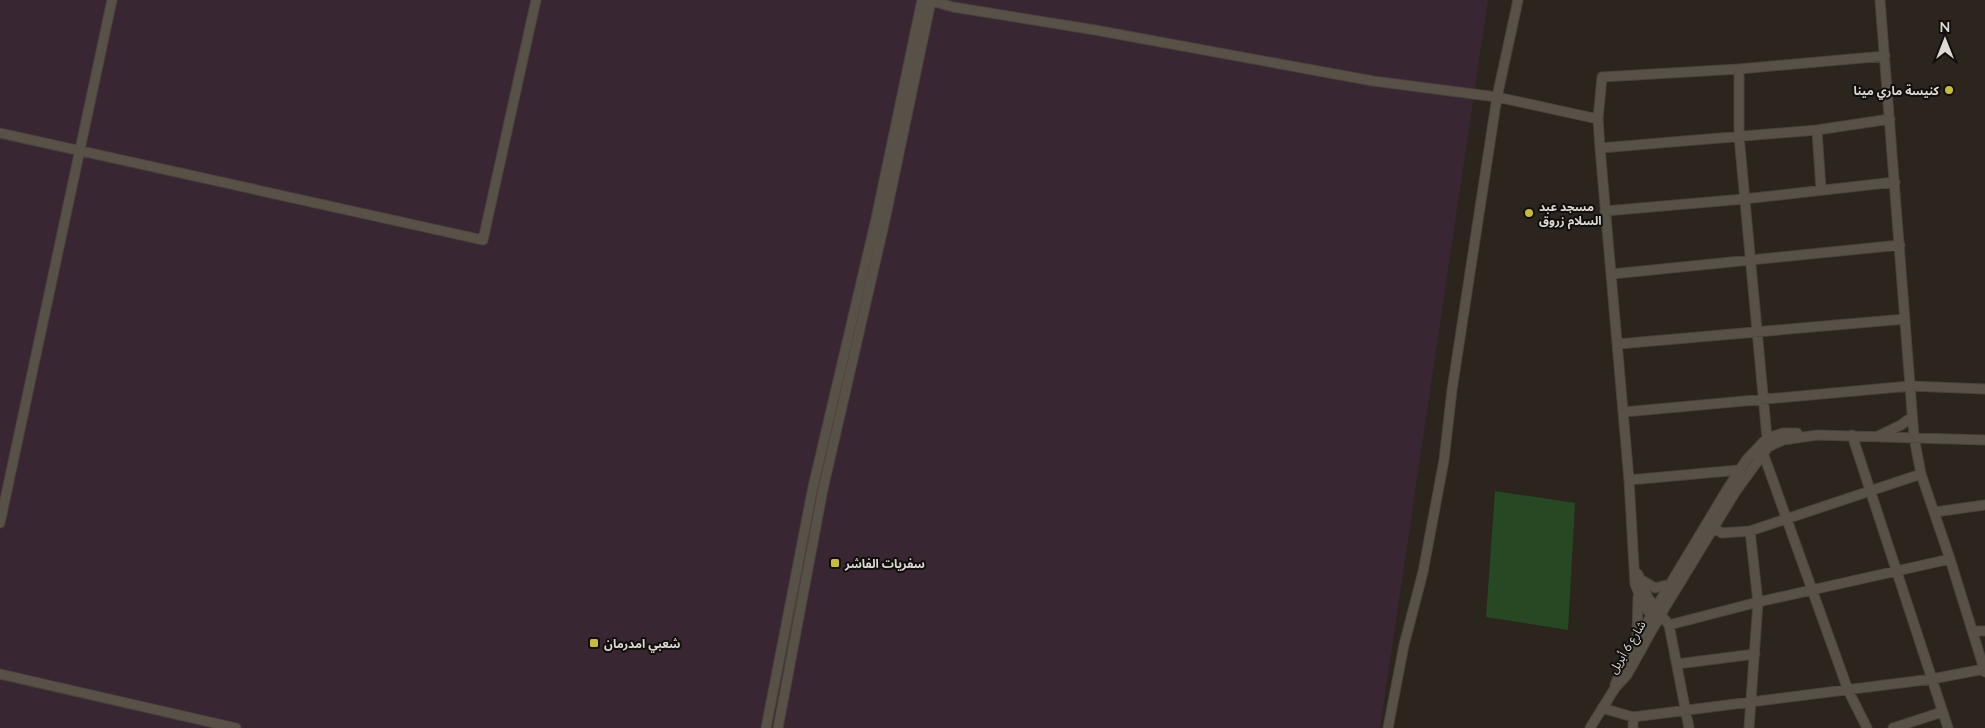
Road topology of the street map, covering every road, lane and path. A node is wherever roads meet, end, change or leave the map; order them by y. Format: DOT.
graph roads {
  1 [pos="112,0"];
  2 [pos="536,0"];
  3 [pos="951,0"];
  4 [pos="1518,0"];
  5 [pos="1880,0"];
  6 [pos="928,1"];
  7 [pos="965,8"];
  8 [pos="1885,56"];
  9 [pos="1739,69"];
  10 [pos="1497,97"];
  11 [pos="1890,119"];
  12 [pos="1598,120"];
  13 [pos="1817,130"];
  14 [pos="0,133"];
  15 [pos="1739,136"];
  16 [pos="1600,148"];
  17 [pos="80,151"];
  18 [pos="894,154"];
  19 [pos="1895,182"];
  20 [pos="1821,190"];
  21 [pos="1744,199"];
  22 [pos="1605,211"];
  23 [pos="1900,245"];
  24 [pos="1750,261"];
  25 [pos="1612,274"];
  26 [pos="1905,319"];
  27 [pos="1757,332"];
  28 [pos="1618,344"];
  29 [pos="1910,386"];
  30 [pos="1985,389"];
  31 [pos="1763,399"];
  32 [pos="1624,412"];
  33 [pos="1912,417"];
  34 [pos="1817,435"];
  35 [pos="1852,435"];
  36 [pos="1876,437"];
  37 [pos="1914,437"];
  38 [pos="1767,438"];
  39 [pos="1985,440"];
  40 [pos="1763,453"];
  41 [pos="1740,470"];
  42 [pos="1921,474"];
  43 [pos="1629,480"];
  44 [pos="1871,491"];
  45 [pos="1985,505"];
  46 [pos="1935,512"];
  47 [pos="1788,520"];
  48 [pos="0,522"];
  49 [pos="1710,526"];
  50 [pos="805,529"];
  51 [pos="815,530"];
  52 [pos="1750,531"];
  53 [pos="1950,559"];
  54 [pos="1635,567"];
  55 [pos="1896,573"];
  56 [pos="1639,578"];
  57 [pos="1671,584"];
  58 [pos="1812,591"];
  59 [pos="1637,592"];
  60 [pos="1758,602"];
  61 [pos="1656,615"];
  62 [pos="1669,625"];
  63 [pos="1973,631"];
  64 [pos="1985,631"];
  65 [pos="1637,639"];
  66 [pos="1754,654"];
  67 [pos="1677,664"];
  68 [pos="1984,670"];
  69 [pos="0,674"];
  70 [pos="1932,679"];
  71 [pos="1615,688"];
  72 [pos="1848,690"];
  73 [pos="1750,701"];
  74 [pos="1602,708"];
  75 [pos="1686,710"];
  76 [pos="1942,712"];
  77 [pos="1633,716"];
  78 [pos="236,728"];
  79 [pos="766,728"];
  80 [pos="778,728"];
  81 [pos="1388,728"];
  82 [pos="1590,728"];
  83 [pos="1633,728"];
  84 [pos="1689,728"];
  85 [pos="1749,728"];
  86 [pos="1867,728"];
  87 [pos="1894,728"];
  88 [pos="1948,728"];
  1 -- 17 [label="street"];
  2 -- 17 [label="street"];
  3 -- 7 [label="street"];
  4 -- 10 [label="street"];
  5 -- 8 [label="street"];
  6 -- 7 [label="street"];
  6 -- 18 [label="street"];
  7 -- 10 [label="street"];
  8 -- 9 [label="street"];
  8 -- 11 [label="street"];
  9 -- 12 [label="street"];
  9 -- 15 [label="street"];
  10 -- 12 [label="street"];
  10 -- 81 [label="street"];
  11 -- 13 [label="street"];
  11 -- 19 [label="street"];
  12 -- 16 [label="street"];
  13 -- 15 [label="street"];
  13 -- 20 [label="street"];
  14 -- 17 [label="street"];
  15 -- 16 [label="street"];
  15 -- 21 [label="street"];
  16 -- 22 [label="street"];
  17 -- 48 [label="street"];
  18 -- 50 [label="street"];
  18 -- 51 [label="street"];
  19 -- 20 [label="street"];
  19 -- 23 [label="street"];
  20 -- 21 [label="street"];
  21 -- 22 [label="street"];
  21 -- 24 [label="street"];
  22 -- 25 [label="street"];
  23 -- 24 [label="street"];
  23 -- 26 [label="street"];
  24 -- 25 [label="street"];
  24 -- 27 [label="street"];
  25 -- 28 [label="street"];
  26 -- 27 [label="street"];
  26 -- 29 [label="street"];
  27 -- 28 [label="street"];
  27 -- 31 [label="street"];
  28 -- 32 [label="street"];
  29 -- 30 [label="street"];
  29 -- 31 [label="street"];
  29 -- 33 [label="street"];
  31 -- 32 [label="street"];
  31 -- 38 [label="street"];
  32 -- 43 [label="street"];
  33 -- 36 [label="street"];
  33 -- 37 [label="street"];
  34 -- 35 [label="street, شارع 6 أبريل"];
  34 -- 38 [label="street, شارع 6 أبريل"];
  34 -- 40 [label="street, شارع 6 أبريل"];
  35 -- 36 [label="street, شارع 6 أبريل"];
  35 -- 44 [label="street"];
  36 -- 37 [label="street, شارع 6 أبريل"];
  37 -- 39 [label="street, شارع 6 أبريل"];
  37 -- 42 [label="street"];
  38 -- 41 [label="street, شارع 6 أبريل"];
  40 -- 47 [label="street"];
  40 -- 49 [label="street, شارع 6 أبريل"];
  41 -- 43 [label="street"];
  41 -- 49 [label="street, شارع 6 أبريل"];
  42 -- 44 [label="street"];
  42 -- 46 [label="street"];
  43 -- 54 [label="street"];
  44 -- 47 [label="street"];
  44 -- 55 [label="street"];
  45 -- 46 [label="street"];
  46 -- 53 [label="street"];
  47 -- 52 [label="street"];
  47 -- 58 [label="street"];
  49 -- 52 [label="street"];
  49 -- 57 [label="street, شارع 6 أبريل"];
  49 -- 61 [label="street, شارع 6 أبريل"];
  50 -- 51 [label="street"];
  50 -- 79 [label="street"];
  51 -- 80 [label="street"];
  52 -- 60 [label="street"];
  53 -- 55 [label="street"];
  53 -- 63 [label="street"];
  54 -- 56 [label="street"];
  54 -- 59 [label="street"];
  55 -- 58 [label="street"];
  55 -- 70 [label="street"];
  56 -- 57 [label="street"];
  56 -- 61 [label="street"];
  57 -- 61 [label="street, شارع 6 أبريل"];
  58 -- 60 [label="street"];
  58 -- 72 [label="street"];
  59 -- 61 [label="street"];
  59 -- 65 [label="street"];
  60 -- 62 [label="street"];
  60 -- 66 [label="street"];
  61 -- 62 [label="street"];
  61 -- 65 [label="street, شارع 6 أبريل"];
  61 -- 71 [label="street, شارع 6 أبريل"];
  62 -- 67 [label="street"];
  63 -- 64 [label="street"];
  63 -- 68 [label="street"];
  65 -- 71 [label="street, شارع 6 أبريل"];
  66 -- 67 [label="street"];
  66 -- 73 [label="street"];
  67 -- 75 [label="street"];
  68 -- 70 [label="street"];
  69 -- 78 [label="street"];
  70 -- 72 [label="street"];
  70 -- 76 [label="street"];
  71 -- 74 [label="street"];
  72 -- 73 [label="street"];
  72 -- 86 [label="street"];
  73 -- 75 [label="street"];
  73 -- 85 [label="street"];
  74 -- 77 [label="street"];
  74 -- 82 [label="street"];
  75 -- 77 [label="street"];
  75 -- 84 [label="street"];
  76 -- 87 [label="street"];
  76 -- 88 [label="street"];
  77 -- 83 [label="street"];
}
